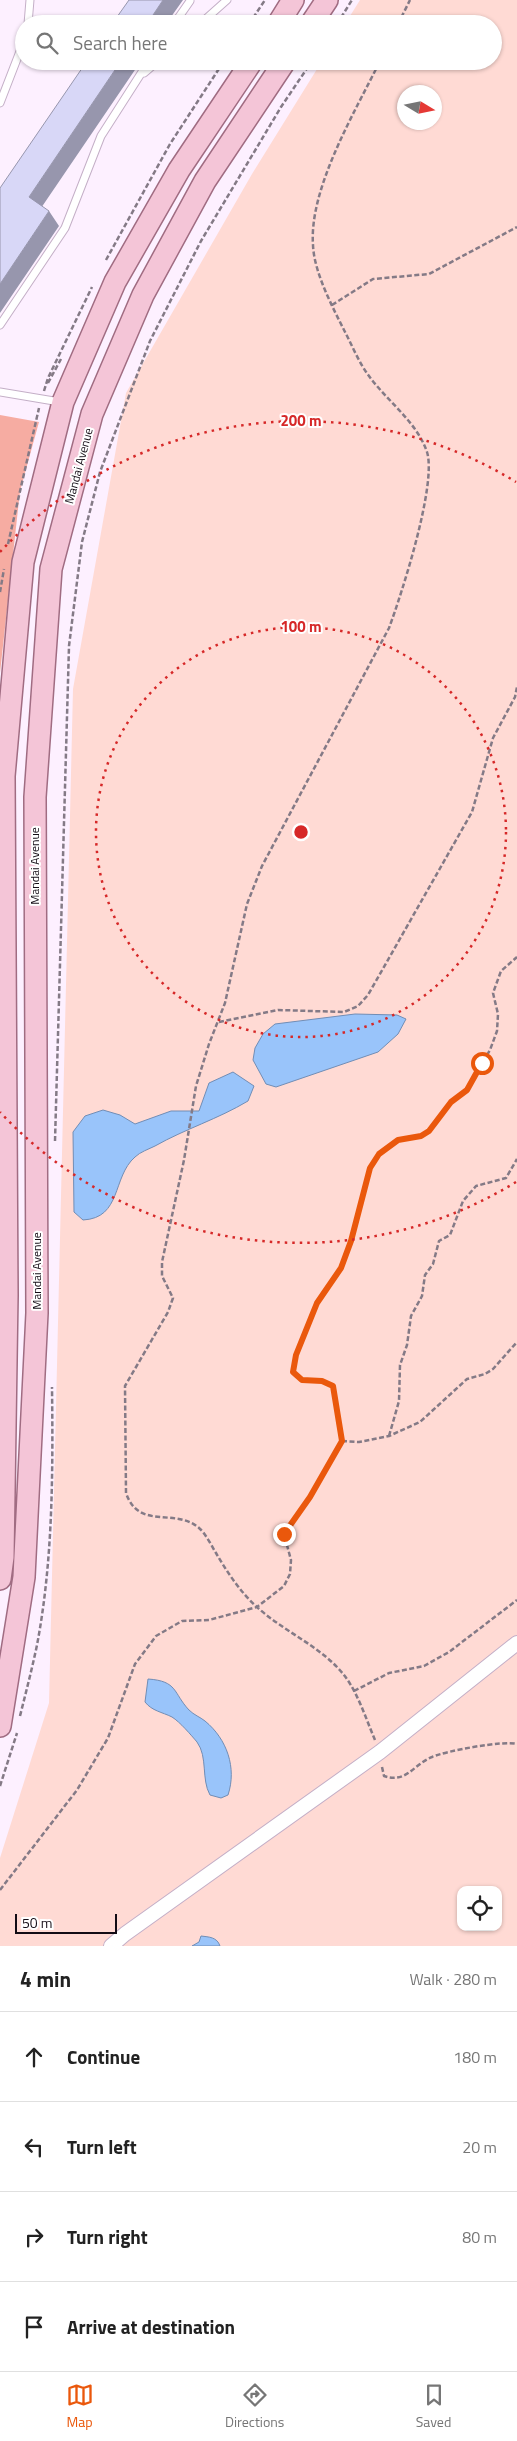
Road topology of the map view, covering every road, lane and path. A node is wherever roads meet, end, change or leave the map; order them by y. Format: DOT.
graph roads {
  1 [pos="30,0"];
  2 [pos="227,0"];
  3 [pos="264,0"];
  4 [pos="294,0"];
  5 [pos="327,0"];
  6 [pos="352,0"];
  7 [pos="410,0"];
  8 [pos="190,1"];
  9 [pos="29,15"];
  10 [pos="180,15"];
  11 [pos="210,15"];
  12 [pos="255,15"];
  13 [pos="284,15"];
  14 [pos="317,15"];
  15 [pos="343,15"];
  16 [pos="402,15"];
  17 [pos="15,65"];
  18 [pos="143,70"];
  19 [pos="148,70"];
  20 [pos="246,70"];
  21 [pos="279,70"];
  22 [pos="306,70"];
  23 [pos="376,70"];
  24 [pos="136,80"];
  25 [pos="0,104"];
  26 [pos="517,227"];
  27 [pos="332,306"];
  28 [pos="0,325"];
  29 [pos="0,392"];
  30 [pos="63,402"];
  31 [pos="517,688"];
  32 [pos="517,957"];
  33 [pos="219,1022"];
  34 [pos="55,1149"];
  35 [pos="517,1158"];
  36 [pos="517,1342"];
  37 [pos="52,1384"];
  38 [pos="389,1436"];
  39 [pos="342,1441"];
  40 [pos="0,1579"];
  41 [pos="517,1600"];
  42 [pos="257,1607"];
  43 [pos="517,1643"];
  44 [pos="354,1691"];
  45 [pos="20,1717"];
  46 [pos="9,1726"];
  47 [pos="517,1744"];
  48 [pos="380,1752"];
  49 [pos="0,1786"];
  50 [pos="0,1890"];
  51 [pos="111,1946"];
  1 -- 9 [label="lane"];
  2 -- 11 [label="lane"];
  3 -- 12 [label="path"];
  4 -- 13 [label="main road"];
  5 -- 14 [label="main road"];
  6 -- 15 [label="path"];
  7 -- 16 [label="path"];
  8 -- 10 [label="lane"];
  17 -- 25 [label="lane"];
  18 -- 24 [label="lane"];
  19 -- 24 [label="lane"];
  20 -- 30 [label="main road"];
  21 -- 46 [label="main road, Mandai Avenue"];
  22 -- 34 [label="path"];
  23 -- 27 [label="path"];
  24 -- 28 [label="lane"];
  26 -- 27 [label="path"];
  27 -- 33 [label="path"];
  29 -- 30 [label="lane"];
  30 -- 40 [label="main road"];
  31 -- 33 [label="path"];
  32 -- 39 [label="path"];
  33 -- 42 [label="path"];
  35 -- 38 [label="path"];
  36 -- 38 [label="path"];
  37 -- 45 [label="path"];
  38 -- 39 [label="path"];
  39 -- 42 [label="path"];
  41 -- 44 [label="path"];
  42 -- 44 [label="path"];
  42 -- 50 [label="path"];
  43 -- 48 [label="street"];
  44 -- 48 [label="path"];
  46 -- 49 [label="path"];
  47 -- 48 [label="path"];
  48 -- 51 [label="street"];
}
